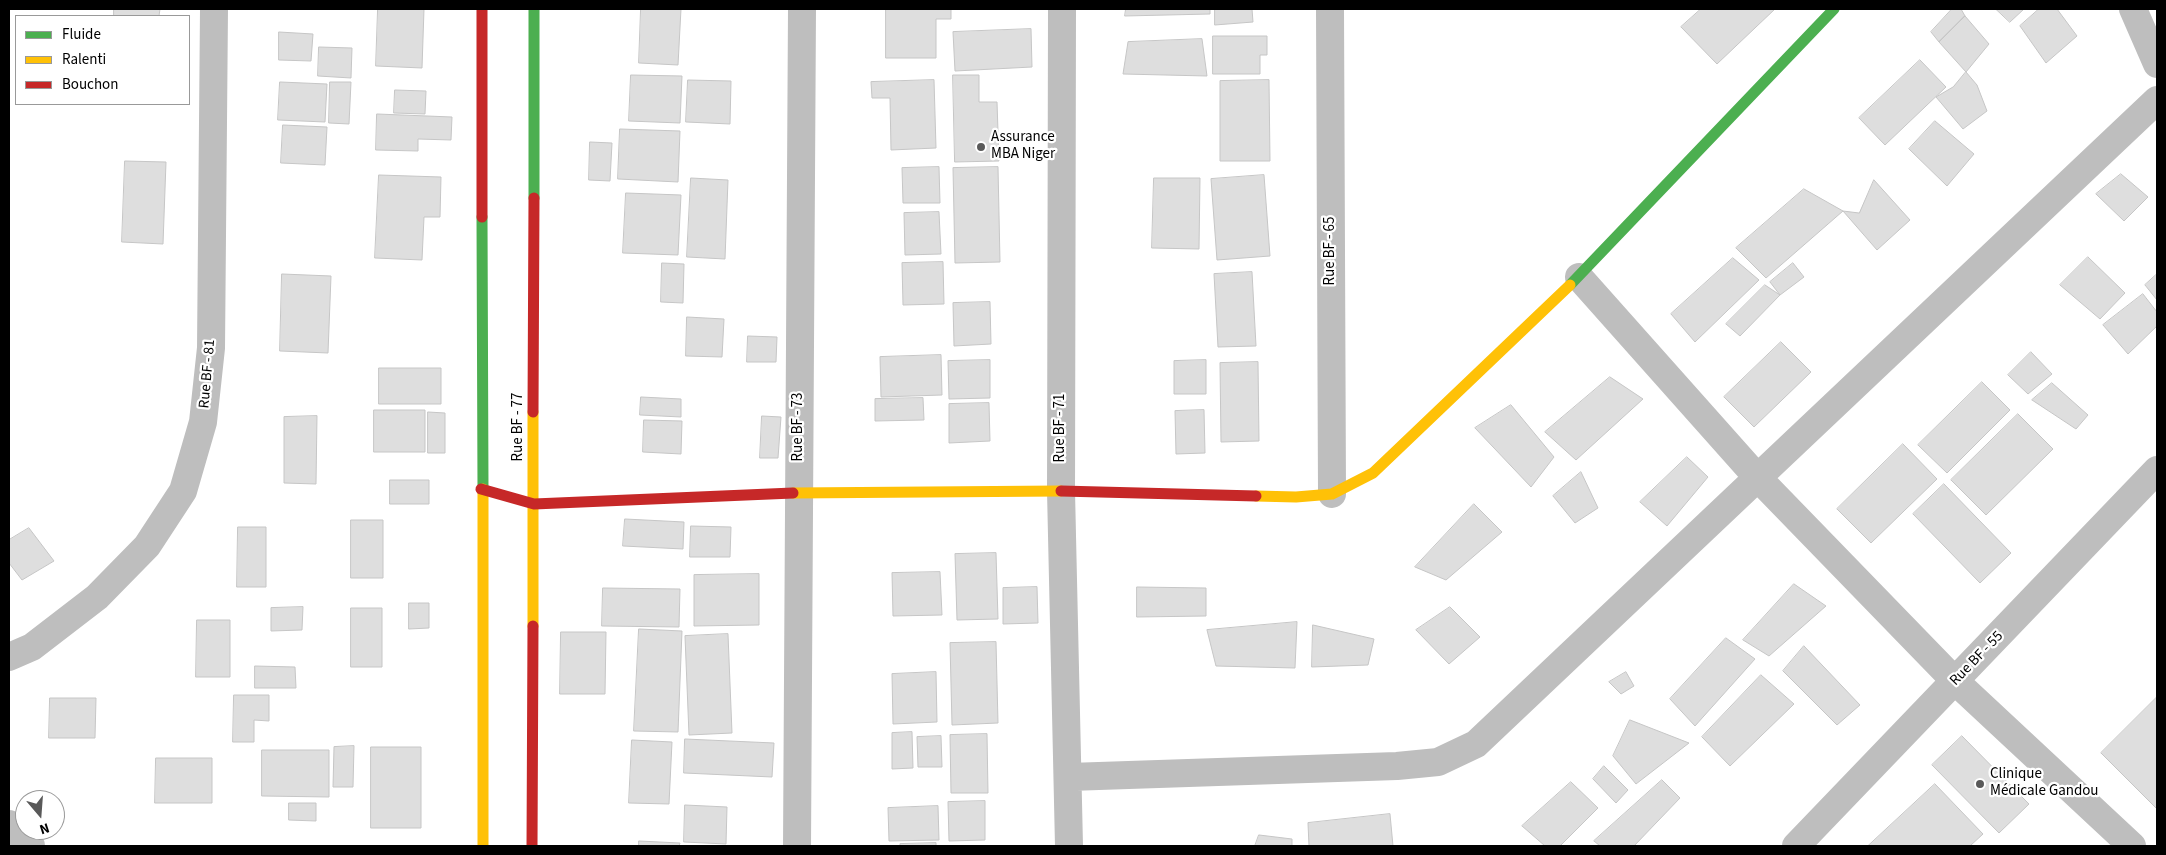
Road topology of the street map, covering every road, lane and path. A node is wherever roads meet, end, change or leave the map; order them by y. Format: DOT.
graph roads {
  1 [pos="214,9"];
  2 [pos="482,9"];
  3 [pos="534,9"];
  4 [pos="802,9"];
  5 [pos="1062,9"];
  6 [pos="1330,9"];
  7 [pos="1834,9"];
  8 [pos="2133,9"];
  9 [pos="2157,64"];
  10 [pos="2157,100"];
  11 [pos="1579,277"];
  12 [pos="2157,470"];
  13 [pos="1757,477"];
  14 [pos="481,489"];
  15 [pos="1061,491"];
  16 [pos="798,493"];
  17 [pos="1332,494"];
  18 [pos="534,504"];
  19 [pos="9,657"];
  20 [pos="1956,682"];
  21 [pos="1069,777"];
  22 [pos="9,824"];
  23 [pos="31,846"];
  24 [pos="483,846"];
  25 [pos="532,846"];
  26 [pos="798,846"];
  27 [pos="1070,846"];
  28 [pos="1796,846"];
  29 [pos="2132,846"];
  1 -- 19 [label="street, Rue BF - 81"];
  2 -- 14 [label="main road"];
  3 -- 18 [label="main road, Rue BF - 77"];
  4 -- 16 [label="street, Rue BF - 73"];
  5 -- 15 [label="street, Rue BF - 71"];
  6 -- 17 [label="street, Rue BF - 65"];
  7 -- 11 [label="main road"];
  8 -- 9 [label="street"];
  10 -- 13 [label="street"];
  11 -- 13 [label="street"];
  11 -- 17 [label="main road"];
  12 -- 20 [label="street, Rue BF - 55"];
  13 -- 20 [label="street"];
  13 -- 21 [label="street"];
  14 -- 18 [label="main road"];
  14 -- 24 [label="main road"];
  15 -- 16 [label="main road"];
  15 -- 17 [label="main road"];
  15 -- 21 [label="street, Rue BF - 71"];
  16 -- 18 [label="main road"];
  16 -- 26 [label="street, Rue BF - 73"];
  18 -- 25 [label="main road, Rue BF - 77"];
  20 -- 28 [label="street, Rue BF - 55"];
  20 -- 29 [label="street"];
  21 -- 27 [label="street, Rue BF - 71"];
  22 -- 23 [label="street"];
}
